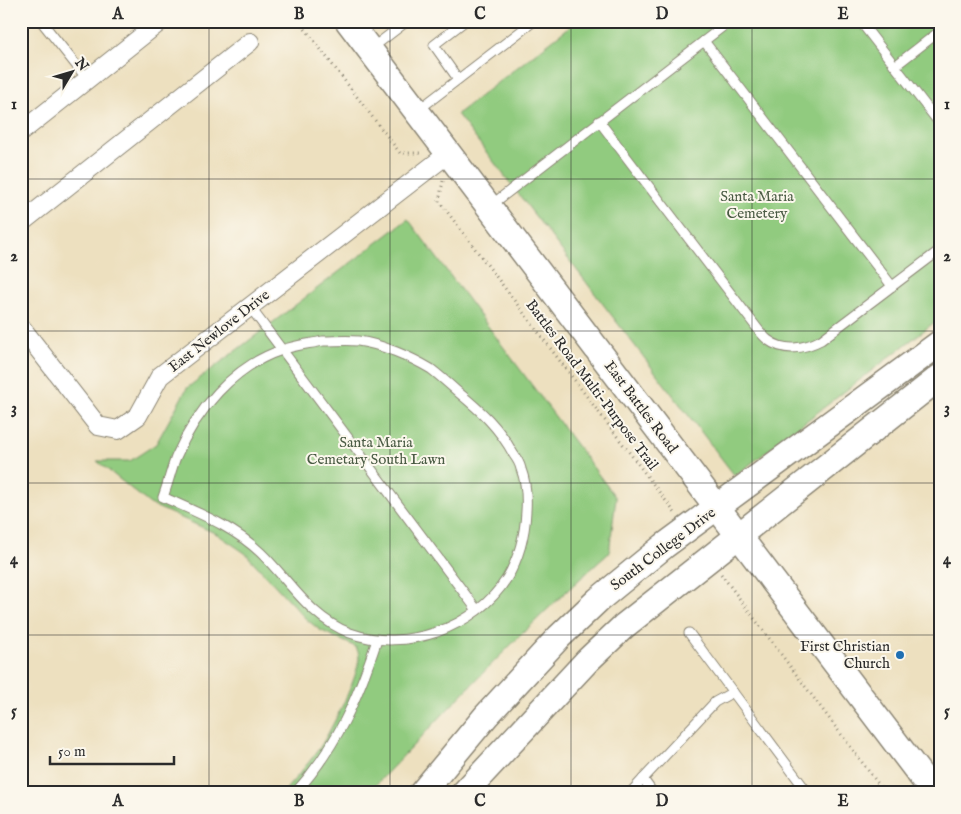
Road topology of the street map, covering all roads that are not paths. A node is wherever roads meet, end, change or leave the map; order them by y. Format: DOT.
graph roads {
  1 [pos="41,21"];
  2 [pos="161,21"];
  3 [pos="348,21"];
  4 [pos="465,21"];
  5 [pos="534,21"];
  6 [pos="730,21"];
  7 [pos="860,21"];
  8 [pos="406,22"];
  9 [pos="940,31"];
  10 [pos="704,41"];
  11 [pos="250,42"];
  12 [pos="370,49"];
  13 [pos="895,66"];
  14 [pos="458,79"];
  15 [pos="88,80"];
  16 [pos="416,111"];
  17 [pos="599,121"];
  18 [pos="940,124"];
  19 [pos="21,132"];
  20 [pos="449,153"];
  21 [pos="489,206"];
  22 [pos="21,223"];
  23 [pos="940,250"];
  24 [pos="892,286"];
  25 [pos="250,307"];
  26 [pos="21,327"];
  27 [pos="940,343"];
  28 [pos="281,350"];
  29 [pos="940,377"];
  30 [pos="718,507"];
  31 [pos="740,536"];
  32 [pos="477,610"];
  33 [pos="688,633"];
  34 [pos="378,640"];
  35 [pos="732,692"];
  36 [pos="643,779"];
  37 [pos="295,793"];
  38 [pos="422,793"];
  39 [pos="464,793"];
  40 [pos="630,793"];
  41 [pos="653,793"];
  42 [pos="808,793"];
  43 [pos="934,793"];
  1 -- 15 [label="lane"];
  2 -- 15 [label="street"];
  3 -- 12 [label="street, East Battles Road"];
  4 -- 14 [label="lane"];
  5 -- 14 [label="lane"];
  6 -- 10 [label="lane"];
  7 -- 13 [label="lane"];
  8 -- 12 [label="lane"];
  9 -- 13 [label="lane"];
  10 -- 17 [label="lane"];
  10 -- 24 [label="lane"];
  11 -- 22 [label="street"];
  12 -- 16 [label="street, East Battles Road"];
  13 -- 18 [label="lane"];
  14 -- 16 [label="lane"];
  15 -- 19 [label="street"];
  16 -- 20 [label="street, East Battles Road"];
  17 -- 21 [label="lane"];
  17 -- 24 [label="lane"];
  20 -- 21 [label="street, East Battles Road"];
  20 -- 25 [label="street, East Newlove Drive"];
  21 -- 30 [label="street, East Battles Road"];
  23 -- 24 [label="lane"];
  25 -- 26 [label="street, East Newlove Drive"];
  25 -- 28 [label="lane"];
  27 -- 30 [label="street, South College Drive"];
  28 -- 32 [label="lane"];
  28 -- 32 [label="lane"];
  28 -- 34 [label="lane"];
  29 -- 31 [label="street"];
  30 -- 31 [label="street, East Battles Road"];
  30 -- 38 [label="street, South College Drive"];
  31 -- 39 [label="street"];
  31 -- 43 [label="street, East Battles Road"];
  32 -- 34 [label="lane"];
  33 -- 35 [label="lane"];
  34 -- 37 [label="lane"];
  35 -- 36 [label="lane"];
  35 -- 42 [label="lane"];
  36 -- 40 [label="lane"];
  36 -- 41 [label="lane"];
}
